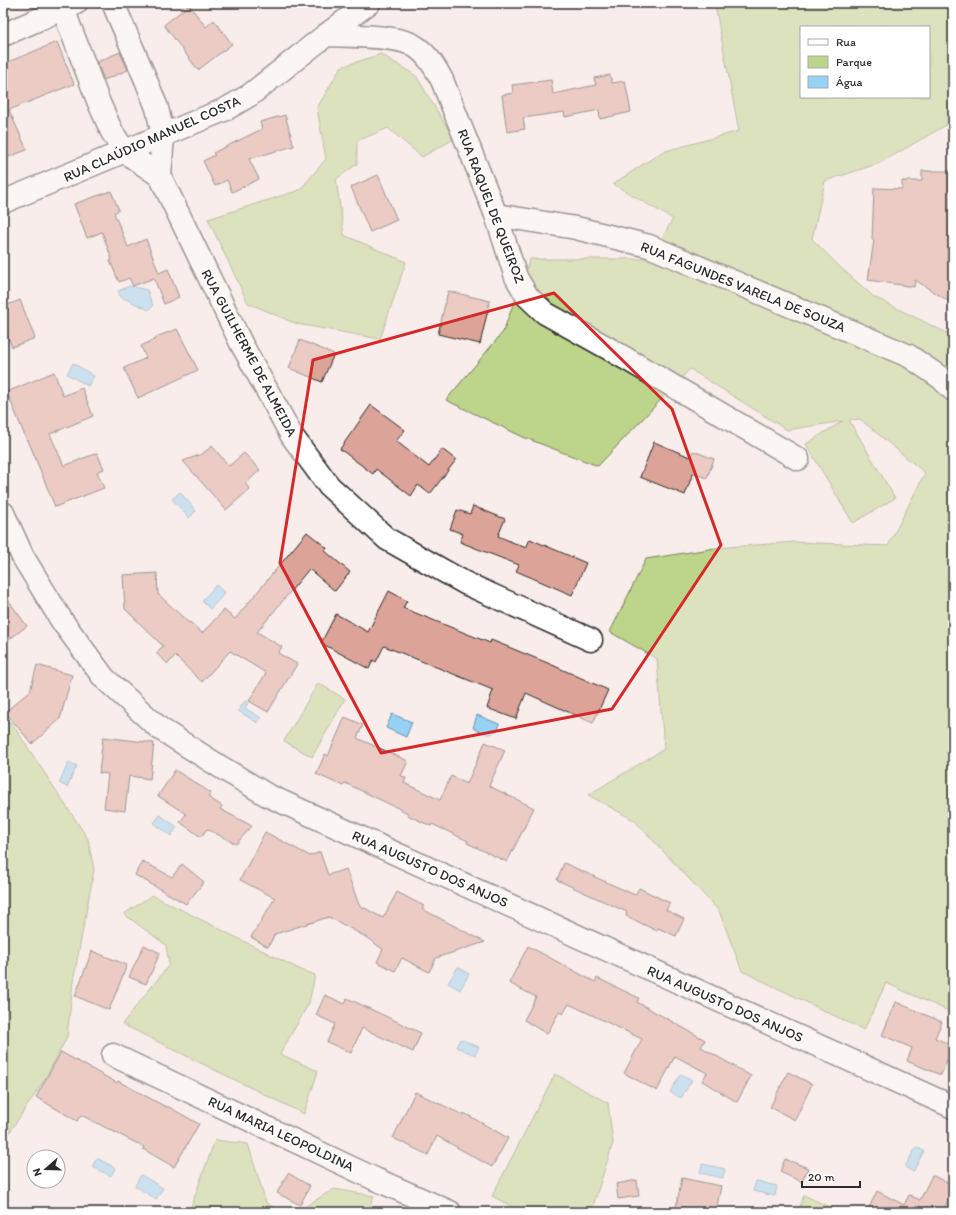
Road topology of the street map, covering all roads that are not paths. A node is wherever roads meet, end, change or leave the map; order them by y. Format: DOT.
graph roads {
  1 [pos="113,3"];
  2 [pos="369,3"];
  3 [pos="70,6"];
  4 [pos="3,35"];
  5 [pos="326,35"];
  6 [pos="163,135"];
  7 [pos="125,152"];
  8 [pos="160,176"];
  9 [pos="3,202"];
  10 [pos="496,215"];
  11 [pos="953,390"];
  12 [pos="798,459"];
  13 [pos="3,513"];
  14 [pos="591,640"];
  15 [pos="114,1055"];
  16 [pos="953,1107"];
  17 [pos="450,1212"];
  1 -- 6 [label="street"];
  2 -- 5 [label="street, RUA CLAÚDIO MANUEL COSTA"];
  3 -- 4 [label="street"];
  3 -- 7 [label="street"];
  5 -- 6 [label="street, RUA CLAÚDIO MANUEL COSTA"];
  5 -- 10 [label="street, RUA RAQUEL DE QUEIROZ"];
  6 -- 7 [label="street, RUA CLAÚDIO MANUEL COSTA"];
  6 -- 8 [label="street"];
  7 -- 8 [label="street, RUA GUILHERME DE ALMEIDA"];
  7 -- 9 [label="street, RUA CLAÚDIO MANUEL COSTA"];
  8 -- 14 [label="street, RUA GUILHERME DE ALMEIDA"];
  10 -- 11 [label="street, RUA FAGUNDES VARELA DE SOUZA"];
  10 -- 12 [label="street, RUA RAQUEL DE QUEIROZ"];
  13 -- 16 [label="street, RUA AUGUSTO DOS ANJOS"];
  15 -- 17 [label="street, RUA MARIA LEOPOLDINA"];
}
